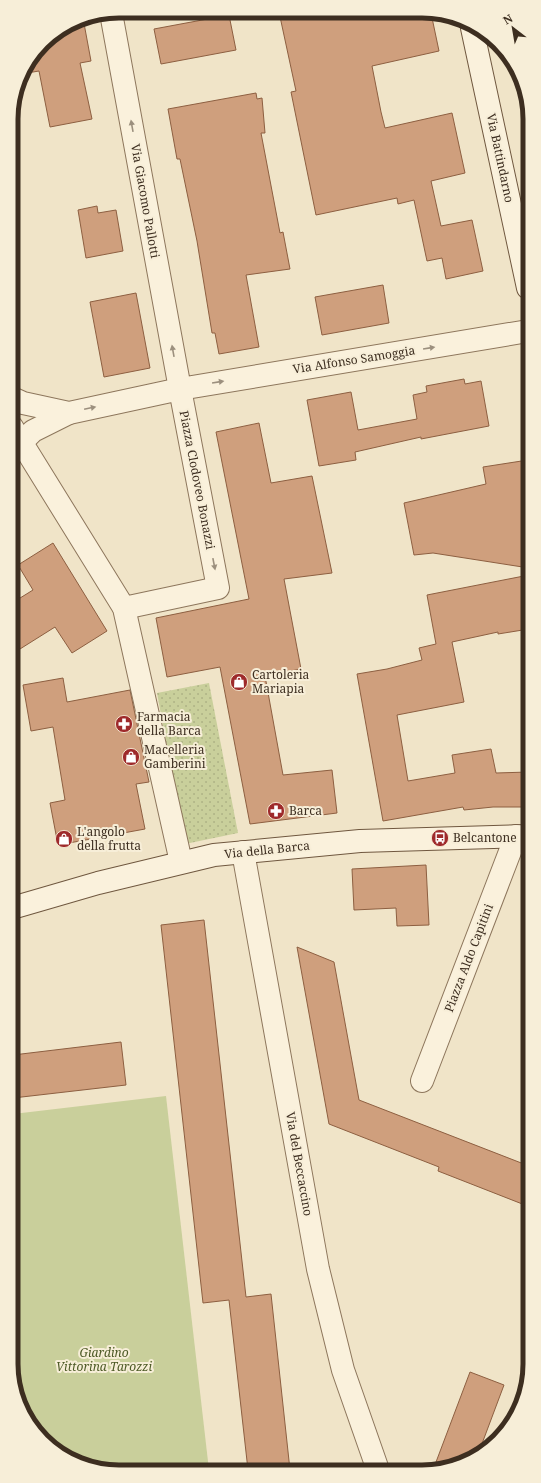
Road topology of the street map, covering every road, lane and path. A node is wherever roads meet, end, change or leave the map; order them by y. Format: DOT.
graph roads {
  1 [pos="112,18"];
  2 [pos="473,32"];
  3 [pos="523,265"];
  4 [pos="523,333"];
  5 [pos="180,389"];
  6 [pos="18,401"];
  7 [pos="69,413"];
  8 [pos="18,435"];
  9 [pos="18,438"];
  10 [pos="124,608"];
  11 [pos="522,836"];
  12 [pos="243,852"];
  13 [pos="181,862"];
  14 [pos="18,906"];
  15 [pos="422,1081"];
  16 [pos="376,1465"];
  5 -- 1 [label="street, Via Giacomo Pallotti, one-way"];
  2 -- 3 [label="street, Via Battindarno"];
  5 -- 4 [label="street, Via Alfonso Samoggia, one-way"];
  7 -- 5 [label="street, one-way"];
  5 -- 10 [label="street, Piazza Clodoveo Bonazzi, one-way"];
  6 -- 7 [label="street"];
  7 -- 8 [label="street"];
  9 -- 10 [label="street"];
  10 -- 13 [label="street"];
  11 -- 12 [label="street, Via della Barca"];
  11 -- 15 [label="street, Piazza Aldo Capitini"];
  12 -- 13 [label="street, Via della Barca"];
  12 -- 16 [label="street, Via del Beccaccino"];
  13 -- 14 [label="street, Via della Barca"];
}
